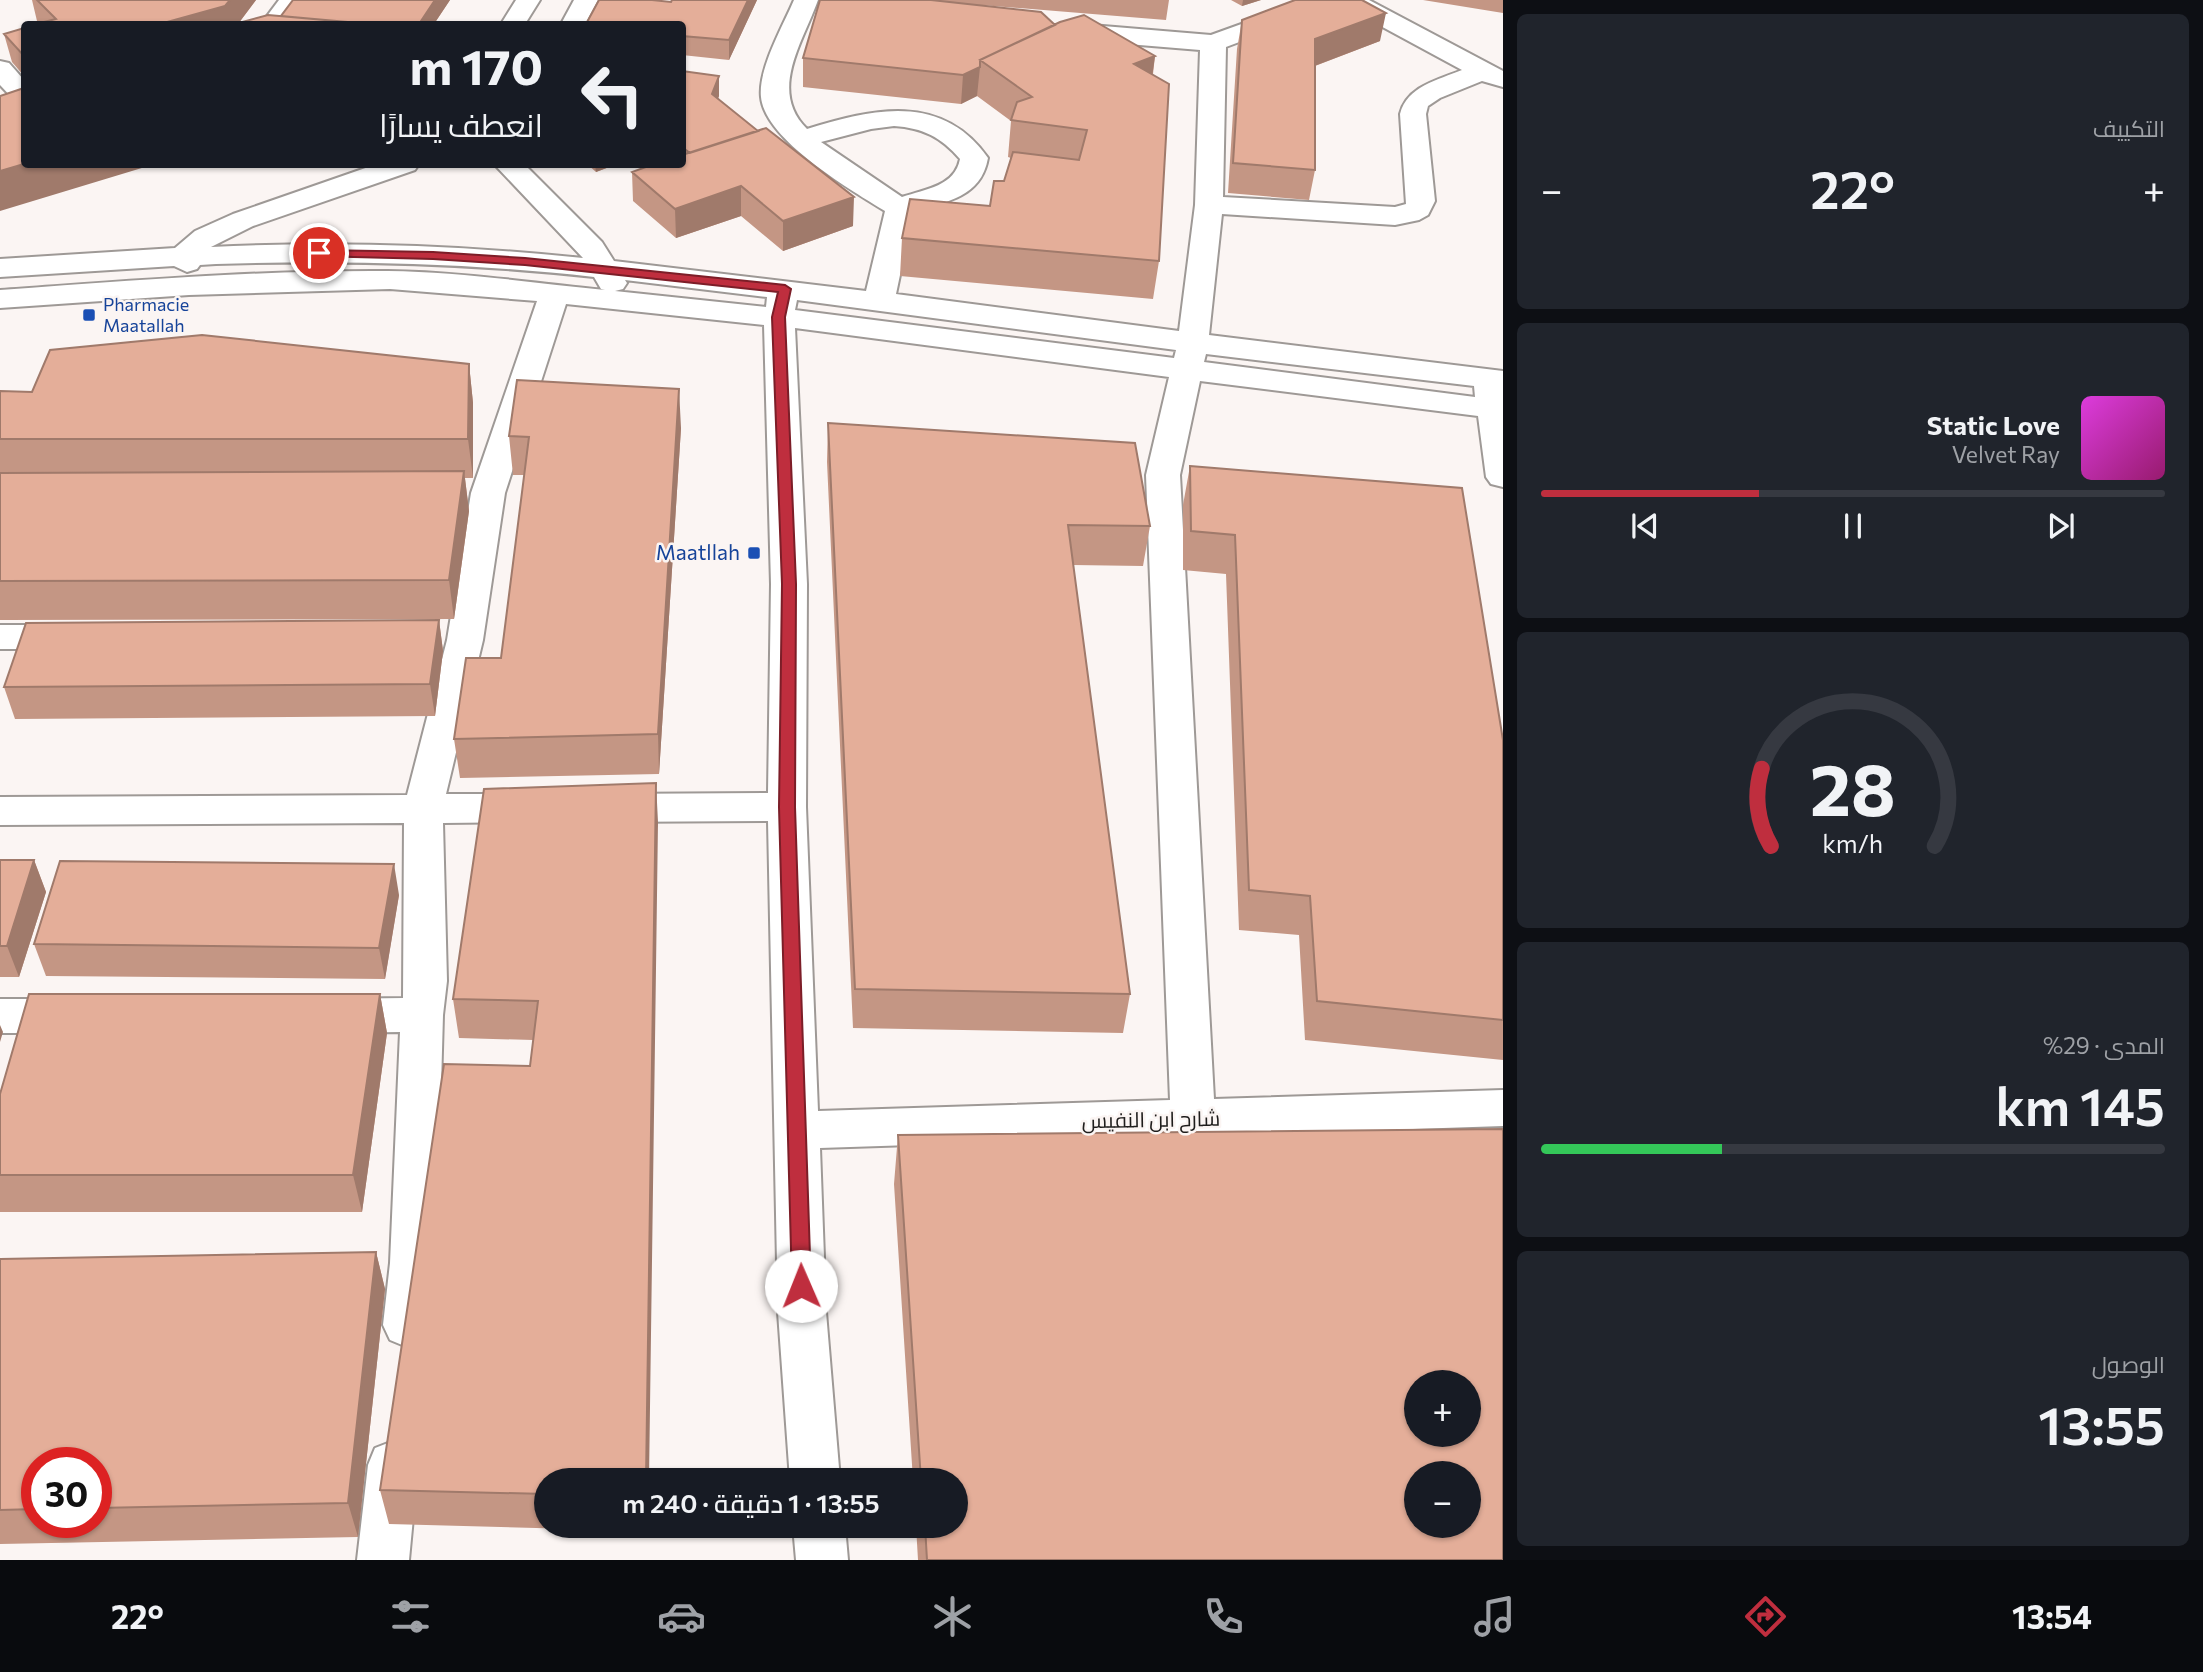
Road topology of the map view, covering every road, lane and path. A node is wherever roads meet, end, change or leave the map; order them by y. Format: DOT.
graph roads {
  1 [pos="292,0"];
  2 [pos="528,0"];
  3 [pos="586,0"];
  4 [pos="1331,0"];
  5 [pos="1350,0"];
  6 [pos="804,4"];
  7 [pos="831,10"];
  8 [pos="275,21"];
  9 [pos="515,21"];
  10 [pos="575,21"];
  11 [pos="1049,29"];
  12 [pos="1213,43"];
  13 [pos="0,69"];
  14 [pos="1494,76"];
  15 [pos="21,92"];
  16 [pos="802,139"];
  17 [pos="393,168"];
  18 [pos="512,168"];
  19 [pos="1209,205"];
  20 [pos="900,208"];
  21 [pos="0,268"];
  22 [pos="188,272"];
  23 [pos="610,284"];
  24 [pos="555,292"];
  25 [pos="6,299"];
  26 [pos="879,301"];
  27 [pos="782,303"];
  28 [pos="0,329"];
  29 [pos="1189,356"];
  30 [pos="1497,395"];
  31 [pos="1503,477"];
  32 [pos="0,637"];
  33 [pos="110,637"];
  34 [pos="422,807"];
  35 [pos="787,807"];
  36 [pos="0,811"];
  37 [pos="0,1016"];
  38 [pos="109,1016"];
  39 [pos="299,1016"];
  40 [pos="422,1016"];
  41 [pos="1503,1108"];
  42 [pos="1193,1119"];
  43 [pos="799,1130"];
  44 [pos="402,1371"];
  45 [pos="397,1425"];
  46 [pos="814,1468"];
  47 [pos="820,1538"];
  48 [pos="383,1560"];
  49 [pos="821,1560"];
  1 -- 8 [label="street"];
  2 -- 9 [label="street"];
  3 -- 10 [label="street"];
  4 -- 12 [label="street"];
  5 -- 14 [label="street"];
  6 -- 7 [label="street"];
  6 -- 16 [label="street"];
  11 -- 12 [label="street"];
  12 -- 19 [label="street"];
  13 -- 15 [label="street"];
  14 -- 19 [label="street"];
  16 -- 20 [label="street"];
  16 -- 20 [label="street"];
  17 -- 22 [label="street"];
  18 -- 23 [label="street"];
  19 -- 29 [label="street"];
  20 -- 26 [label="street"];
  21 -- 22 [label="street"];
  22 -- 23 [label="street"];
  22 -- 24 [label="street"];
  22 -- 25 [label="street"];
  23 -- 24 [label="street"];
  23 -- 27 [label="street"];
  24 -- 34 [label="street"];
  25 -- 28 [label="street"];
  26 -- 27 [label="street"];
  26 -- 29 [label="street"];
  27 -- 29 [label="street"];
  27 -- 35 [label="street"];
  29 -- 30 [label="street"];
  29 -- 42 [label="street"];
  30 -- 31 [label="street"];
  32 -- 33 [label="street"];
  34 -- 35 [label="street"];
  34 -- 36 [label="street"];
  34 -- 40 [label="street"];
  35 -- 43 [label="street"];
  37 -- 38 [label="street"];
  39 -- 40 [label="street"];
  40 -- 44 [label="street"];
  41 -- 42 [label="street, شارح ابن النفيس"];
  42 -- 43 [label="street, شارح ابن النفيس"];
  43 -- 46 [label="street"];
  45 -- 48 [label="street"];
  47 -- 49 [label="street"];
}
